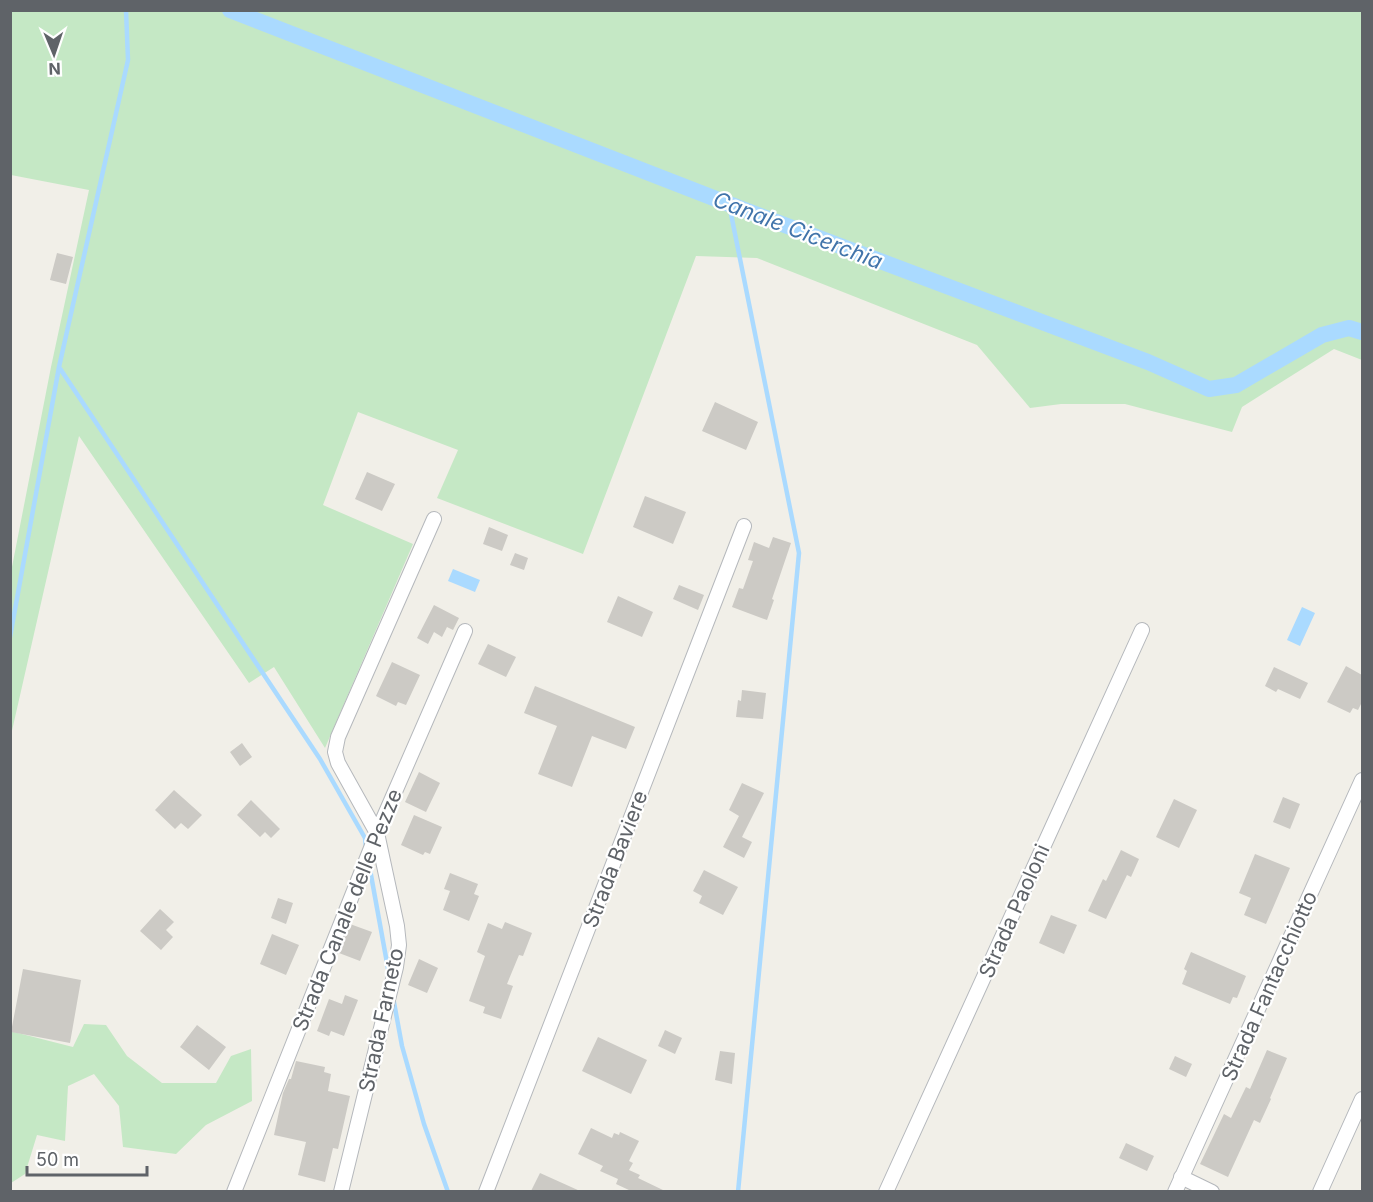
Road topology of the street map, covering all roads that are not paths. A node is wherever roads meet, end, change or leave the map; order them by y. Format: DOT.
graph roads {
  1 [pos="434,519"];
  2 [pos="744,526"];
  3 [pos="1142,630"];
  4 [pos="465,631"];
  5 [pos="1362,780"];
  6 [pos="376,833"];
  7 [pos="1362,1099"];
  8 [pos="1181,1177"];
  9 [pos="234,1191"];
  10 [pos="340,1191"];
  11 [pos="486,1191"];
  12 [pos="886,1191"];
  13 [pos="1175,1191"];
  14 [pos="1212,1191"];
  15 [pos="1320,1191"];
  1 -- 6 [label="street, Strada Farneto"];
  2 -- 11 [label="street, Strada Baviere"];
  3 -- 12 [label="street, Strada Paoloni"];
  4 -- 6 [label="street, Strada Canale delle Pezze"];
  5 -- 8 [label="street, Strada Fantacchiotto"];
  6 -- 9 [label="street, Strada Canale delle Pezze"];
  6 -- 10 [label="street, Strada Farneto"];
  7 -- 15 [label="street"];
  8 -- 13 [label="street, Strada Fantacchiotto"];
  8 -- 14 [label="street"];
}
